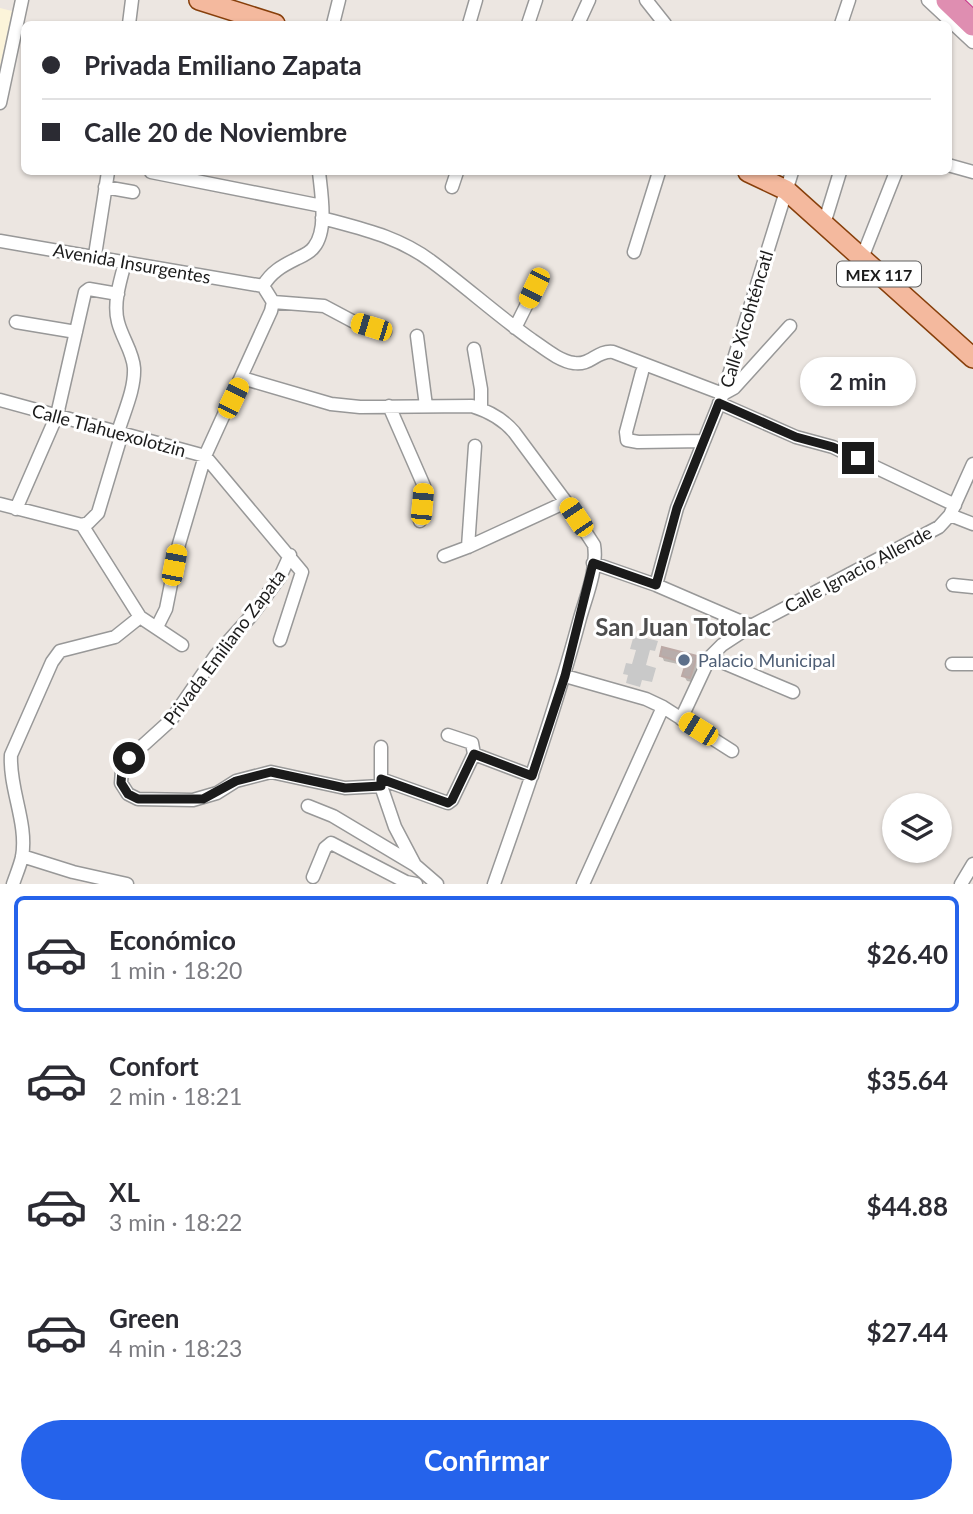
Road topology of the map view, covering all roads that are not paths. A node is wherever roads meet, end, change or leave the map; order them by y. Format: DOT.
graph roads {
  1 [pos="22,0"];
  2 [pos="132,0"];
  3 [pos="199,0"];
  4 [pos="339,0"];
  5 [pos="477,0"];
  6 [pos="536,0"];
  7 [pos="589,0"];
  8 [pos="646,0"];
  9 [pos="849,0"];
  10 [pos="928,0"];
  11 [pos="942,12"];
  12 [pos="128,21"];
  13 [pos="266,21"];
  14 [pos="334,21"];
  15 [pos="470,21"];
  16 [pos="529,21"];
  17 [pos="579,21"];
  18 [pos="663,21"];
  19 [pos="842,21"];
  20 [pos="952,22"];
  21 [pos="973,24"];
  22 [pos="973,42"];
  23 [pos="0,103"];
  24 [pos="952,165"];
  25 [pos="973,172"];
  26 [pos="108,175"];
  27 [pos="319,175"];
  28 [pos="456,175"];
  29 [pos="658,175"];
  30 [pos="762,175"];
  31 [pos="839,175"];
  32 [pos="895,175"];
  33 [pos="194,176"];
  34 [pos="785,180"];
  35 [pos="106,187"];
  36 [pos="452,187"];
  37 [pos="133,192"];
  38 [pos="322,212"];
  39 [pos="824,224"];
  40 [pos="0,241"];
  41 [pos="634,252"];
  42 [pos="94,255"];
  43 [pos="862,258"];
  44 [pos="125,263"];
  45 [pos="263,286"];
  46 [pos="534,288"];
  47 [pos="118,294"];
  48 [pos="273,302"];
  49 [pos="16,322"];
  50 [pos="790,326"];
  51 [pos="515,328"];
  52 [pos="386,331"];
  53 [pos="76,332"];
  54 [pos="417,336"];
  55 [pos="474,349"];
  56 [pos="973,358"];
  57 [pos="642,372"];
  58 [pos="242,378"];
  59 [pos="721,399"];
  60 [pos="0,400"];
  61 [pos="389,406"];
  62 [pos="426,406"];
  63 [pos="481,409"];
  64 [pos="57,415"];
  65 [pos="120,433"];
  66 [pos="704,441"];
  67 [pos="475,446"];
  68 [pos="205,456"];
  69 [pos="973,464"];
  70 [pos="566,502"];
  71 [pos="0,505"];
  72 [pos="16,509"];
  73 [pos="952,510"];
  74 [pos="421,521"];
  75 [pos="82,524"];
  76 [pos="973,524"];
  77 [pos="468,547"];
  78 [pos="290,555"];
  79 [pos="444,556"];
  80 [pos="594,558"];
  81 [pos="656,585"];
  82 [pos="953,585"];
  83 [pos="973,587"];
  84 [pos="140,617"];
  85 [pos="751,626"];
  86 [pos="157,627"];
  87 [pos="280,640"];
  88 [pos="182,645"];
  89 [pos="710,657"];
  90 [pos="952,664"];
  91 [pos="973,664"];
  92 [pos="565,676"];
  93 [pos="793,692"];
  94 [pos="663,707"];
  95 [pos="681,719"];
  96 [pos="448,735"];
  97 [pos="381,747"];
  98 [pos="732,751"];
  99 [pos="474,754"];
  100 [pos="532,776"];
  101 [pos="381,783"];
  102 [pos="309,806"];
  103 [pos="22,856"];
  104 [pos="973,864"];
  105 [pos="415,865"];
  106 [pos="313,877"];
  107 [pos="409,883"];
  108 [pos="13,884"];
  109 [pos="127,884"];
  110 [pos="437,884"];
  111 [pos="494,884"];
  112 [pos="583,884"];
  113 [pos="961,884"];
  1 -- 23 [label="street"];
  2 -- 12 [label="street"];
  3 -- 13 [label="main road"];
  4 -- 14 [label="street"];
  5 -- 15 [label="street"];
  6 -- 16 [label="street"];
  7 -- 17 [label="street"];
  8 -- 18 [label="street"];
  9 -- 19 [label="street"];
  10 -- 11 [label="street"];
  11 -- 21 [label="highway"];
  20 -- 22 [label="street"];
  24 -- 25 [label="street"];
  26 -- 35 [label="street"];
  27 -- 38 [label="street"];
  28 -- 36 [label="street"];
  29 -- 41 [label="street"];
  30 -- 34 [label="main road, MEX 117"];
  31 -- 39 [label="street"];
  32 -- 43 [label="street"];
  33 -- 38 [label="street"];
  34 -- 39 [label="main road, MEX 117"];
  34 -- 59 [label="street, Calle Xicohténcatl"];
  35 -- 37 [label="street"];
  35 -- 42 [label="street"];
  38 -- 45 [label="street"];
  38 -- 51 [label="street"];
  39 -- 43 [label="main road, MEX 117"];
  40 -- 42 [label="street, Avenida Insurgentes"];
  42 -- 44 [label="street, Avenida Insurgentes"];
  43 -- 56 [label="main road, MEX 117"];
  44 -- 45 [label="street, Avenida Insurgentes"];
  44 -- 47 [label="street"];
  45 -- 48 [label="street"];
  46 -- 51 [label="street"];
  47 -- 53 [label="street"];
  47 -- 65 [label="street"];
  48 -- 52 [label="street"];
  48 -- 58 [label="street"];
  49 -- 53 [label="street"];
  50 -- 59 [label="street"];
  51 -- 59 [label="street"];
  53 -- 64 [label="street"];
  54 -- 62 [label="street"];
  55 -- 63 [label="street"];
  57 -- 66 [label="street"];
  58 -- 61 [label="street"];
  58 -- 68 [label="street"];
  59 -- 66 [label="street, Calle Xicohténcatl"];
  59 -- 73 [label="street"];
  60 -- 64 [label="street, Calle Tlahuexolotzin"];
  61 -- 62 [label="street"];
  61 -- 74 [label="street"];
  62 -- 63 [label="street"];
  63 -- 70 [label="street"];
  64 -- 65 [label="street, Calle Tlahuexolotzin"];
  64 -- 72 [label="street"];
  65 -- 68 [label="street, Calle Tlahuexolotzin"];
  65 -- 75 [label="street"];
  66 -- 81 [label="street, Calle Xicohténcatl"];
  67 -- 77 [label="street"];
  68 -- 78 [label="street, Calle Tlahuexolotzin"];
  68 -- 86 [label="street"];
  69 -- 73 [label="street, Calle Ignacio Allende"];
  70 -- 77 [label="street"];
  70 -- 80 [label="street"];
  71 -- 72 [label="street"];
  72 -- 75 [label="street"];
  73 -- 76 [label="street"];
  73 -- 85 [label="street, Calle Ignacio Allende"];
  75 -- 84 [label="street"];
  77 -- 79 [label="street"];
  78 -- 87 [label="street, Calle Tlahuexolotzin"];
  78 -- 101 [label="street, Privada Emiliano Zapata"];
  80 -- 81 [label="street"];
  80 -- 92 [label="street"];
  81 -- 85 [label="street"];
  82 -- 83 [label="street"];
  84 -- 86 [label="street"];
  84 -- 103 [label="street"];
  85 -- 89 [label="street, Calle Ignacio Allende"];
  86 -- 88 [label="street"];
  89 -- 93 [label="street"];
  89 -- 95 [label="street"];
  90 -- 91 [label="street"];
  92 -- 94 [label="street"];
  92 -- 100 [label="street"];
  94 -- 95 [label="street"];
  94 -- 112 [label="street"];
  95 -- 98 [label="street"];
  96 -- 99 [label="street"];
  97 -- 101 [label="street"];
  99 -- 100 [label="street"];
  99 -- 101 [label="street"];
  100 -- 111 [label="street"];
  101 -- 105 [label="street"];
  102 -- 105 [label="street"];
  103 -- 108 [label="street"];
  103 -- 109 [label="street"];
  104 -- 113 [label="street"];
  105 -- 110 [label="street"];
  106 -- 107 [label="street"];
}
